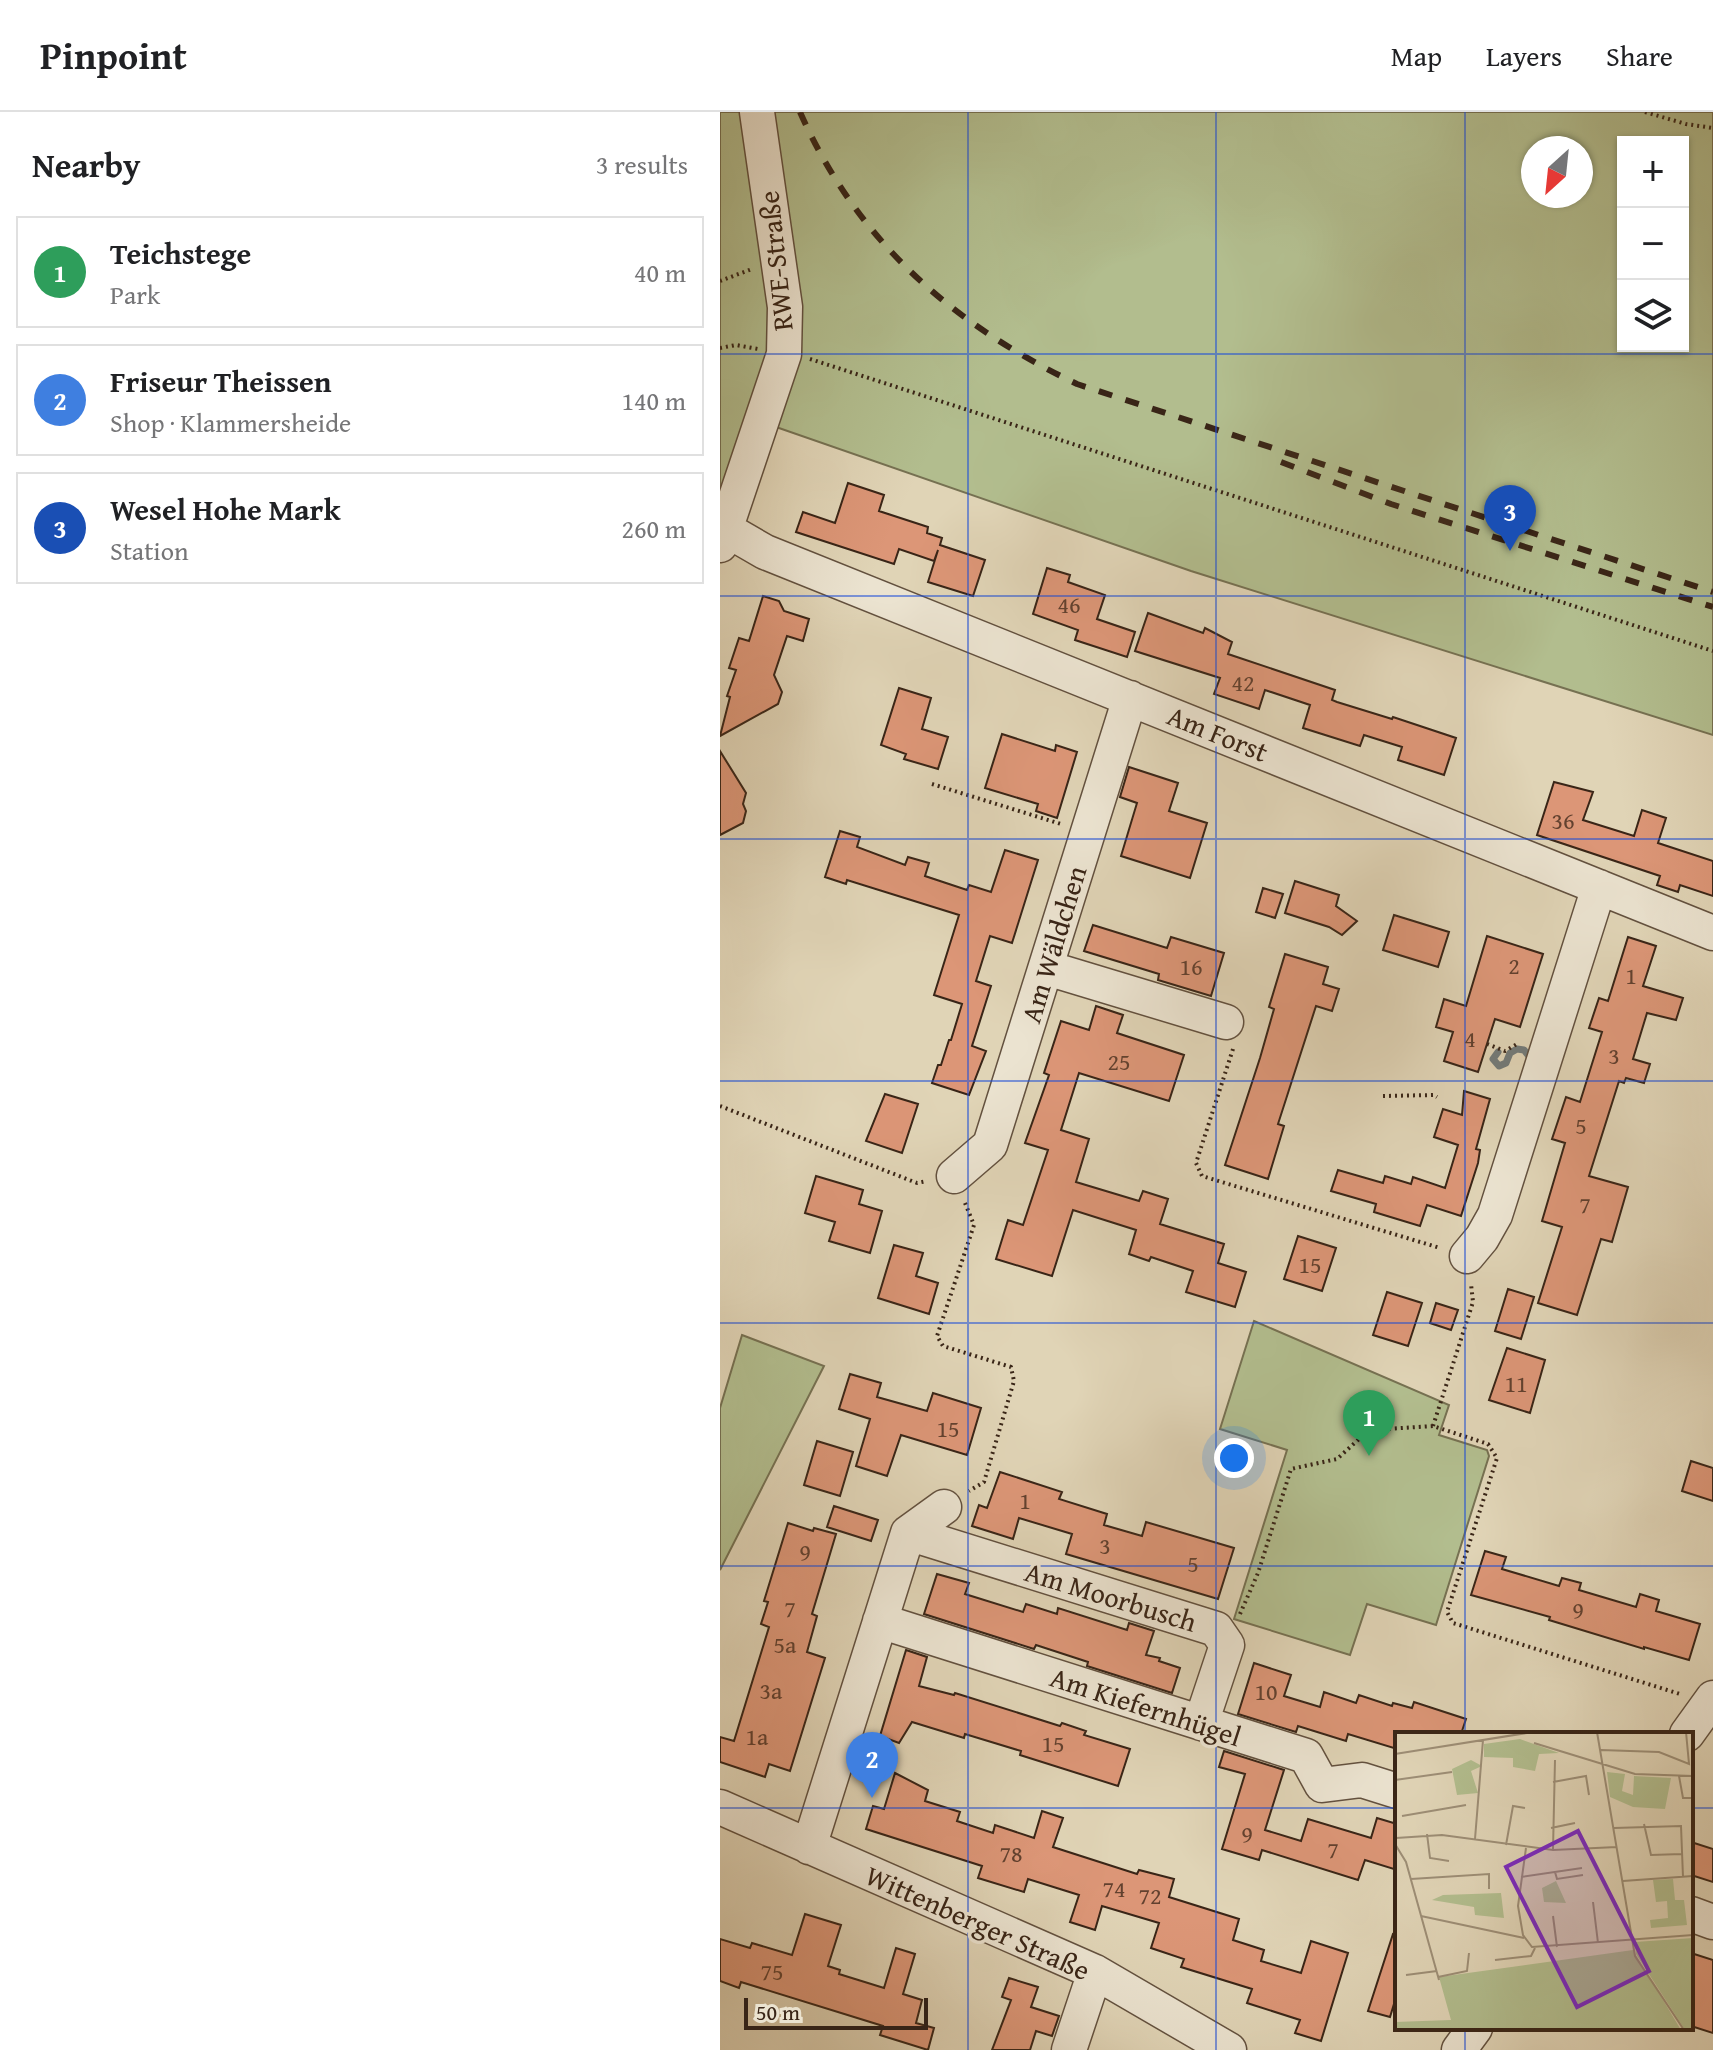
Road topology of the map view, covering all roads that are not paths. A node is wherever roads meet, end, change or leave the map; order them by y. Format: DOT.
graph roads {
  1 [pos="757,112"];
  2 [pos="722,533"];
  3 [pos="1130,698"];
  4 [pos="1599,887"];
  5 [pos="1713,933"];
  6 [pos="1047,968"];
  7 [pos="1226,1022"];
  8 [pos="954,1176"];
  9 [pos="1467,1256"];
  10 [pos="944,1507"];
  11 [pos="908,1533"];
  12 [pos="880,1621"];
  13 [pos="1711,1701"];
  14 [pos="1201,1723"];
  15 [pos="1688,1732"];
  16 [pos="1395,1790"];
  17 [pos="720,1807"];
  18 [pos="809,1847"];
  19 [pos="1693,1915"];
  20 [pos="1713,1922"];
  21 [pos="1095,1972"];
  22 [pos="1474,2030"];
  23 [pos="1069,2050"];
  24 [pos="1229,2050"];
  25 [pos="1459,2050"];
  1 -- 2 [label="street, RWE-Straße"];
  2 -- 3 [label="street, Am Forst"];
  3 -- 4 [label="street, Am Forst"];
  3 -- 6 [label="street, Am Wäldchen"];
  4 -- 5 [label="street, Am Forst"];
  4 -- 9 [label="street"];
  6 -- 7 [label="street"];
  6 -- 8 [label="street, Am Wäldchen"];
  10 -- 11 [label="street"];
  11 -- 12 [label="street"];
  11 -- 14 [label="street, Am Moorbusch"];
  12 -- 14 [label="street, Am Kiefernhügel"];
  12 -- 18 [label="street"];
  13 -- 15 [label="street"];
  14 -- 16 [label="street, Am Kiefernhügel"];
  17 -- 18 [label="street, Wittenberger Straße"];
  18 -- 21 [label="street, Wittenberger Straße"];
  19 -- 20 [label="street"];
  21 -- 23 [label="street"];
  21 -- 24 [label="street, Wittenberger Straße"];
  22 -- 25 [label="street"];
}
